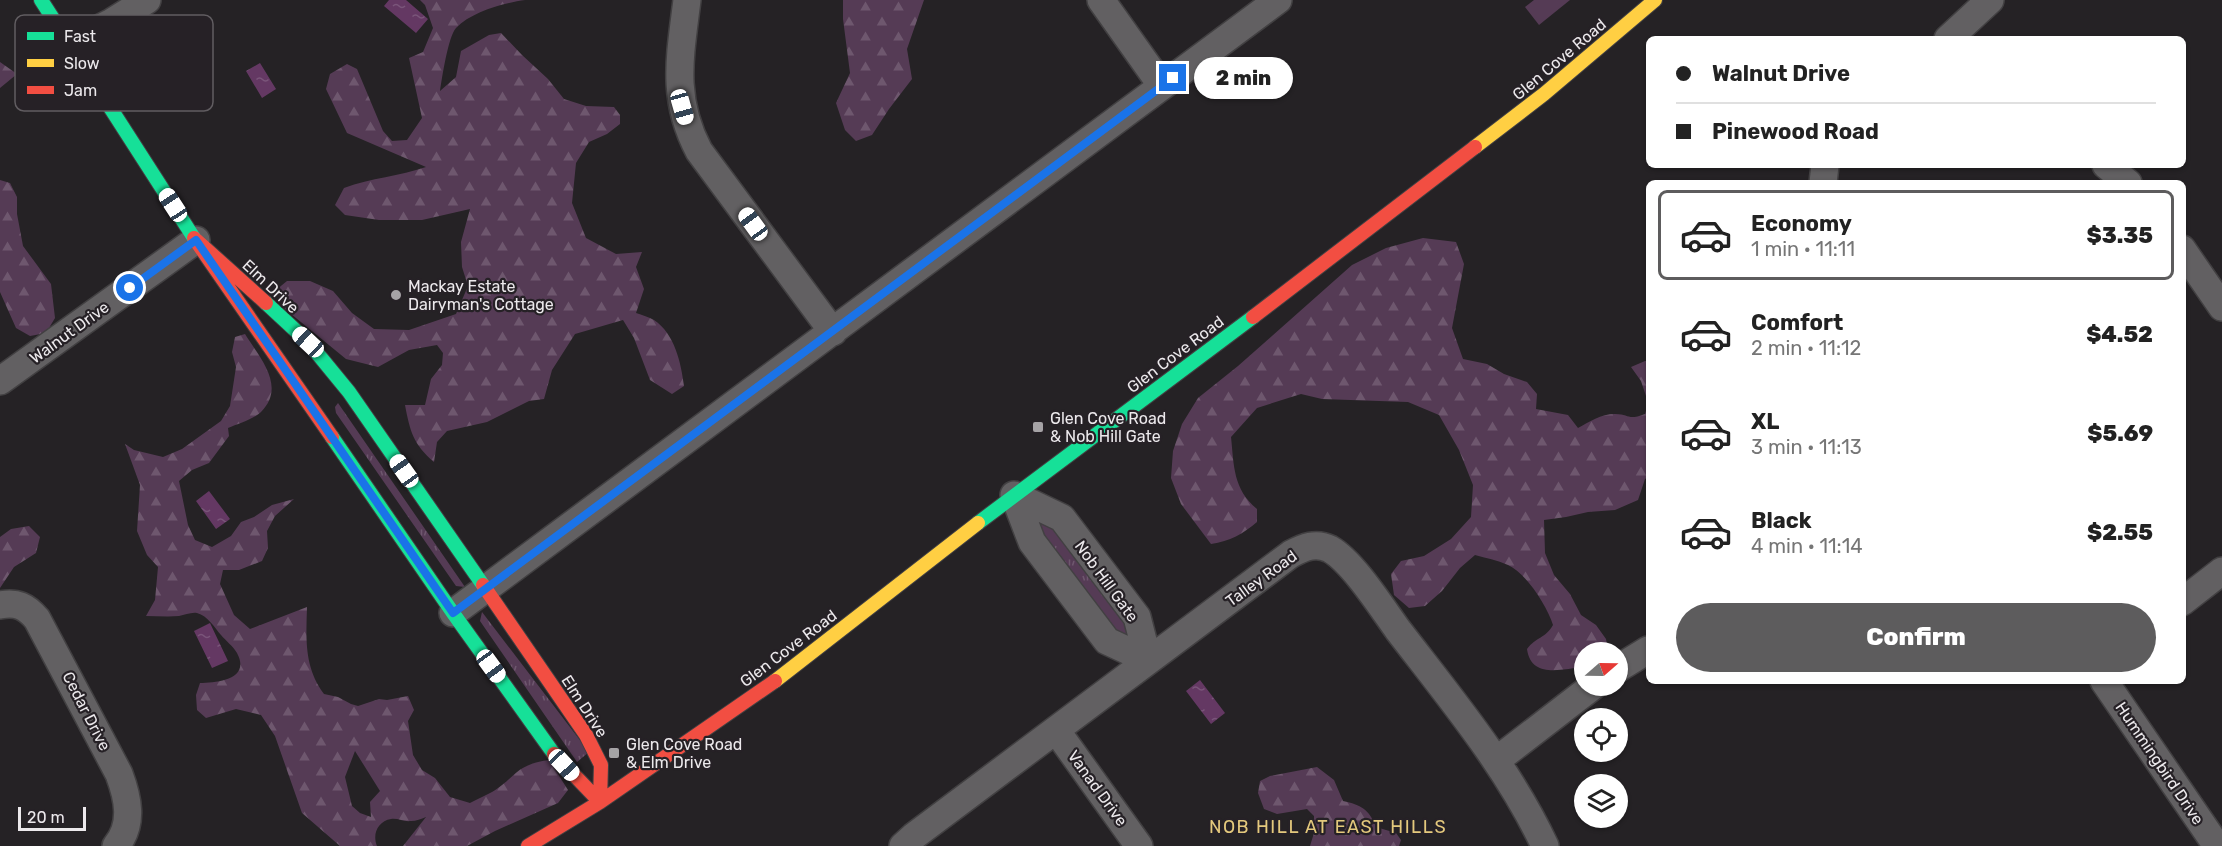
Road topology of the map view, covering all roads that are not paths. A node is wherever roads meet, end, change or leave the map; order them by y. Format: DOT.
graph roads {
  1 [pos="41,0"];
  2 [pos="147,0"];
  3 [pos="687,0"];
  4 [pos="1101,0"];
  5 [pos="1278,0"];
  6 [pos="1655,0"];
  7 [pos="1990,0"];
  8 [pos="51,15"];
  9 [pos="123,15"];
  10 [pos="1951,36"];
  11 [pos="1162,86"];
  12 [pos="112,111"];
  13 [pos="2110,168"];
  14 [pos="2124,180"];
  15 [pos="196,240"];
  16 [pos="2186,255"];
  17 [pos="2222,307"];
  18 [pos="832,332"];
  19 [pos="0,381"];
  20 [pos="1014,495"];
  21 [pos="2222,571"];
  22 [pos="486,589"];
  23 [pos="2186,599"];
  24 [pos="0,605"];
  25 [pos="453,613"];
  26 [pos="1646,651"];
  27 [pos="1148,660"];
  28 [pos="1628,662"];
  29 [pos="2106,684"];
  30 [pos="1580,696"];
  31 [pos="1056,730"];
  32 [pos="1497,760"];
  33 [pos="600,802"];
  34 [pos="116,846"];
  35 [pos="528,846"];
  36 [pos="903,846"];
  37 [pos="1139,846"];
  38 [pos="1545,846"];
  39 [pos="2217,846"];
  1 -- 8 [label="street, Elm Drive"];
  2 -- 9 [label="street"];
  3 -- 18 [label="street"];
  4 -- 11 [label="street"];
  5 -- 11 [label="street"];
  6 -- 20 [label="street, Glen Cove Road"];
  7 -- 10 [label="street"];
  11 -- 18 [label="street"];
  12 -- 15 [label="street, Elm Drive"];
  13 -- 14 [label="street"];
  15 -- 19 [label="street, Walnut Drive"];
  15 -- 22 [label="street, Elm Drive"];
  15 -- 25 [label="street, Elm Drive"];
  16 -- 17 [label="street"];
  18 -- 22 [label="street"];
  20 -- 27 [label="street, Nob Hill Gate"];
  20 -- 27 [label="street, Nob Hill Gate"];
  20 -- 33 [label="street, Glen Cove Road"];
  21 -- 23 [label="street"];
  22 -- 25 [label="street"];
  22 -- 33 [label="street, Elm Drive"];
  24 -- 34 [label="street, Cedar Drive"];
  25 -- 33 [label="street, Elm Drive"];
  26 -- 28 [label="street"];
  27 -- 31 [label="street, Talley Road"];
  27 -- 32 [label="street, Talley Road"];
  29 -- 39 [label="street, Hummingbird Drive"];
  30 -- 32 [label="street"];
  31 -- 36 [label="street, Talley Road"];
  31 -- 37 [label="street, Vanad Drive"];
  32 -- 38 [label="street, Talley Road"];
  33 -- 35 [label="street, Glen Cove Road"];
}
